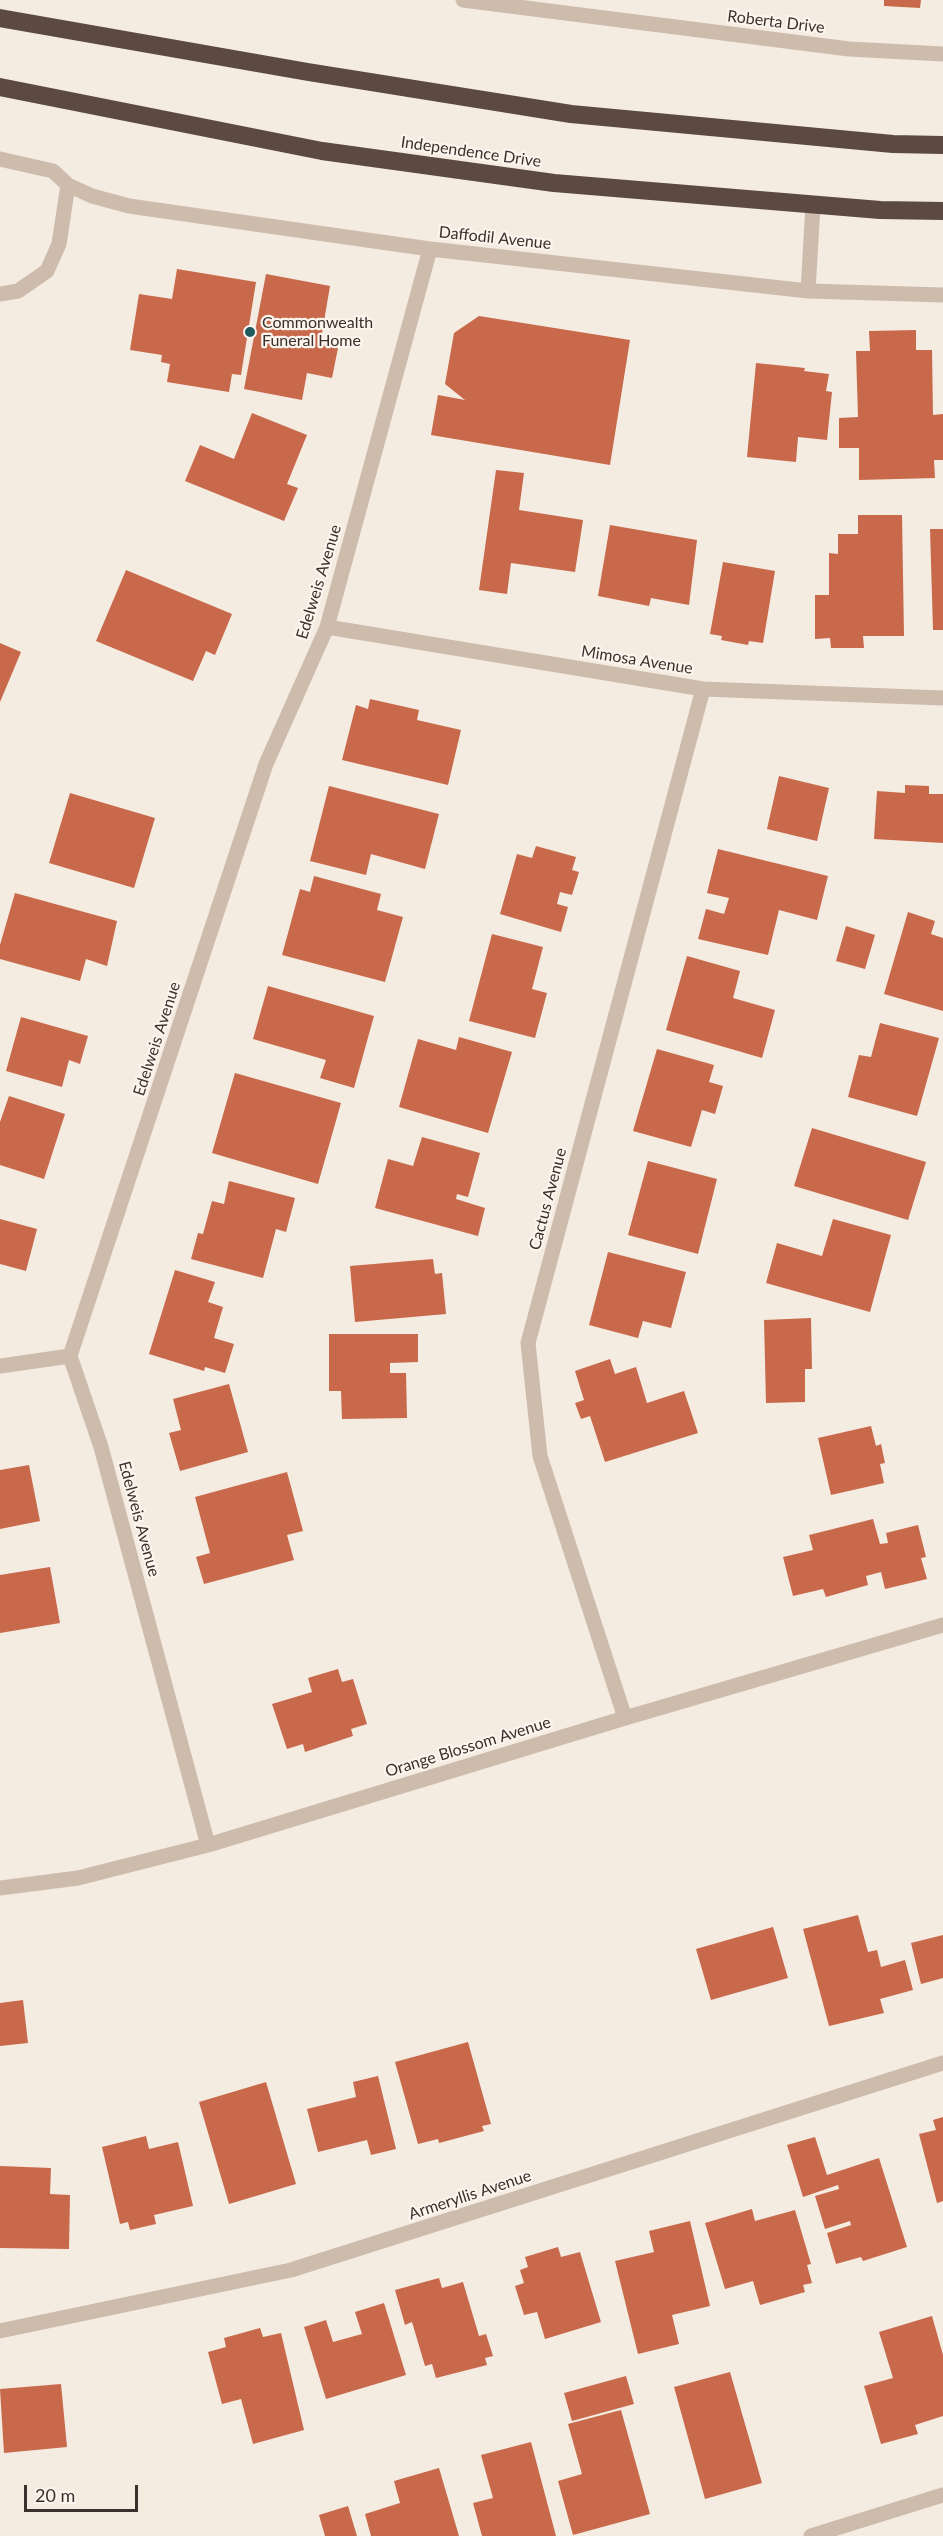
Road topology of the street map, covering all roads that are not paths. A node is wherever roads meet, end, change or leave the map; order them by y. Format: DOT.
graph roads {
  1 [pos="463,0"];
  2 [pos="0,18"];
  3 [pos="943,54"];
  4 [pos="0,87"];
  5 [pos="943,145"];
  6 [pos="0,159"];
  7 [pos="68,185"];
  8 [pos="813,205"];
  9 [pos="943,211"];
  10 [pos="430,249"];
  11 [pos="808,291"];
  12 [pos="0,294"];
  13 [pos="943,294"];
  14 [pos="327,627"];
  15 [pos="703,689"];
  16 [pos="943,698"];
  17 [pos="70,1356"];
  18 [pos="0,1366"];
  19 [pos="943,1625"];
  20 [pos="625,1718"];
  21 [pos="208,1845"];
  22 [pos="0,1888"];
  23 [pos="943,2062"];
  24 [pos="0,2331"];
  25 [pos="943,2495"];
  26 [pos="811,2536"];
  1 -- 3 [label="street, Roberta Drive"];
  2 -- 5 [label="highway"];
  4 -- 8 [label="highway, Independence Drive"];
  6 -- 7 [label="street, Daffodil Avenue"];
  7 -- 10 [label="street, Daffodil Avenue"];
  7 -- 12 [label="street"];
  8 -- 9 [label="highway, Independence Drive"];
  8 -- 11 [label="street"];
  10 -- 11 [label="street, Daffodil Avenue"];
  10 -- 14 [label="street, Edelweis Avenue"];
  11 -- 13 [label="street, Daffodil Avenue"];
  14 -- 15 [label="street, Mimosa Avenue"];
  14 -- 17 [label="street, Edelweis Avenue"];
  15 -- 16 [label="street, Mimosa Avenue"];
  15 -- 20 [label="street, Cactus Avenue"];
  17 -- 18 [label="street"];
  17 -- 21 [label="street, Edelweis Avenue"];
  19 -- 20 [label="street, Orange Blossom Avenue"];
  20 -- 21 [label="street, Orange Blossom Avenue"];
  21 -- 22 [label="street, Orange Blossom Avenue"];
  23 -- 24 [label="street, Armeryllis Avenue"];
  25 -- 26 [label="street"];
}
